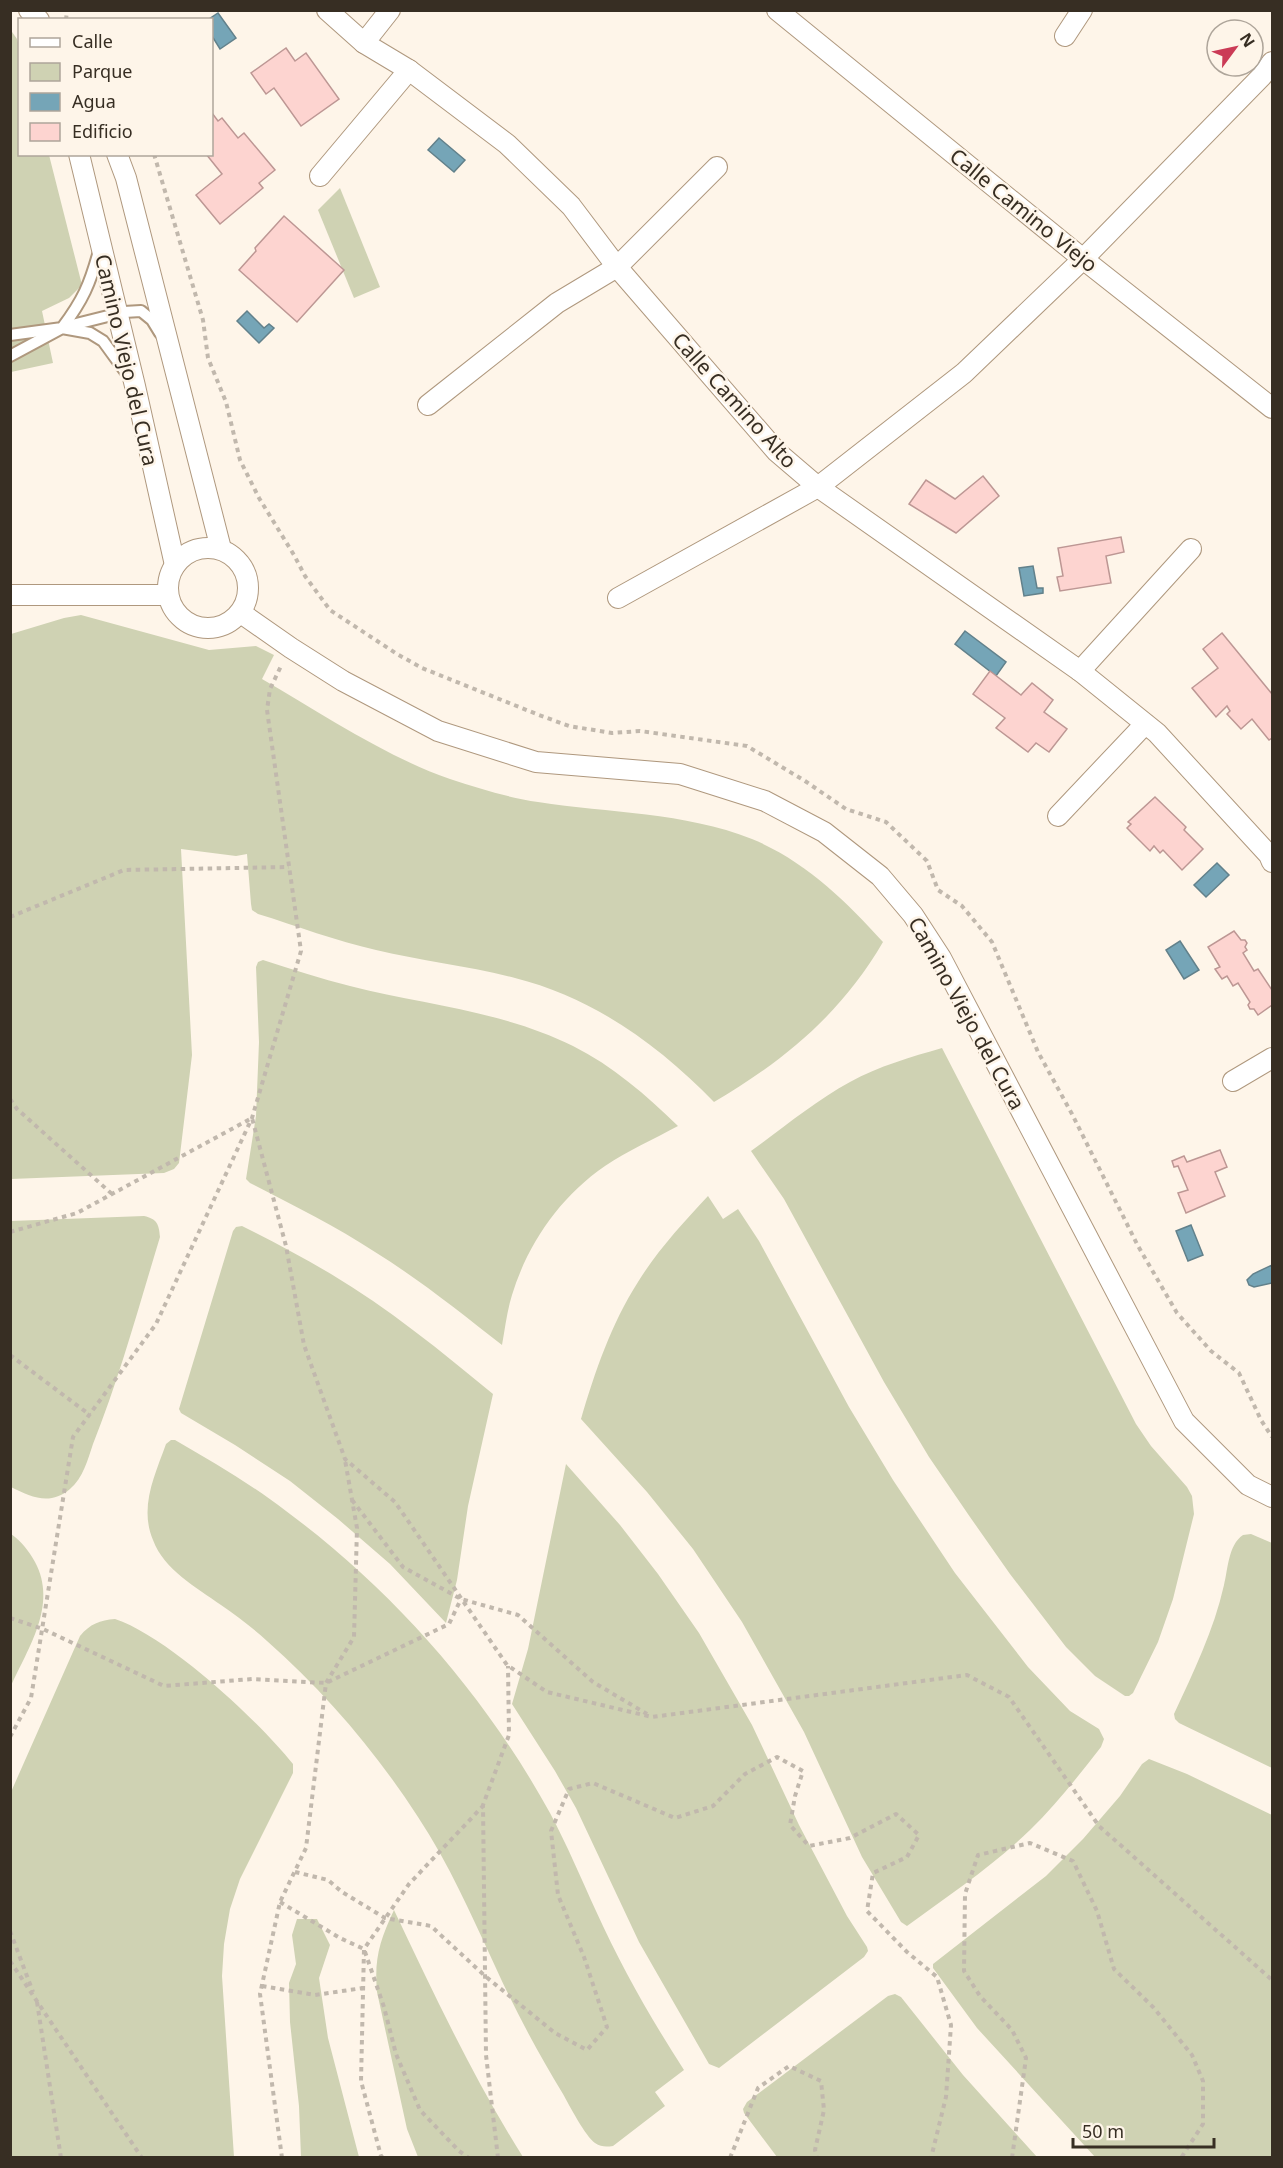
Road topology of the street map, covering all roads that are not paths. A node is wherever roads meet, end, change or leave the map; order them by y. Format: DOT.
graph roads {
  1 [pos="327,10"];
  2 [pos="390,10"];
  3 [pos="777,10"];
  4 [pos="1082,10"];
  5 [pos="1065,36"];
  6 [pos="364,43"];
  7 [pos="1272,62"];
  8 [pos="409,70"];
  9 [pos="78,156"];
  10 [pos="118,156"];
  11 [pos="717,167"];
  12 [pos="320,176"];
  13 [pos="100,245"];
  14 [pos="1083,259"];
  15 [pos="617,267"];
  16 [pos="117,314"];
  17 [pos="62,328"];
  18 [pos="10,335"];
  19 [pos="170,348"];
  20 [pos="10,356"];
  21 [pos="135,386"];
  22 [pos="428,405"];
  23 [pos="1272,408"];
  24 [pos="818,487"];
  25 [pos="220,549"];
  26 [pos="1191,549"];
  27 [pos="175,565"];
  28 [pos="10,595"];
  29 [pos="168,595"];
  30 [pos="618,598"];
  31 [pos="241,613"];
  32 [pos="1080,672"];
  33 [pos="1145,724"];
  34 [pos="1058,816"];
  35 [pos="1271,856"];
  36 [pos="1272,1058"];
  37 [pos="1233,1081"];
  38 [pos="1272,1497"];
  1 -- 6 [label="street, Calle Camino Alto"];
  2 -- 6 [label="street"];
  3 -- 14 [label="street, Calle Camino Viejo"];
  4 -- 5 [label="street"];
  6 -- 8 [label="street, Calle Camino Alto"];
  7 -- 14 [label="street"];
  8 -- 12 [label="street"];
  8 -- 15 [label="street, Calle Camino Alto"];
  9 -- 13 [label="street, Camino Viejo del Cura"];
  10 -- 19 [label="street, Camino Viejo del Cura"];
  11 -- 15 [label="street"];
  13 -- 16 [label="street, Camino Viejo del Cura"];
  13 -- 17 [label="lane"];
  14 -- 23 [label="street, Calle Camino Viejo"];
  14 -- 24 [label="street"];
  15 -- 22 [label="street"];
  15 -- 24 [label="street, Calle Camino Alto"];
  16 -- 17 [label="lane"];
  16 -- 19 [label="lane"];
  16 -- 21 [label="street, Camino Viejo del Cura"];
  17 -- 18 [label="lane"];
  17 -- 20 [label="lane"];
  17 -- 21 [label="lane"];
  19 -- 25 [label="street, Camino Viejo del Cura"];
  21 -- 27 [label="street, Camino Viejo del Cura"];
  24 -- 30 [label="street"];
  24 -- 32 [label="street, Calle Camino Alto"];
  25 -- 27 [label="street"];
  25 -- 31 [label="street"];
  26 -- 32 [label="street"];
  27 -- 29 [label="street"];
  28 -- 29 [label="street"];
  29 -- 31 [label="street"];
  31 -- 38 [label="street, Camino Viejo del Cura"];
  32 -- 33 [label="street, Calle Camino Alto"];
  33 -- 34 [label="street"];
  33 -- 35 [label="street, Calle Camino Alto"];
  36 -- 37 [label="street"];
}
